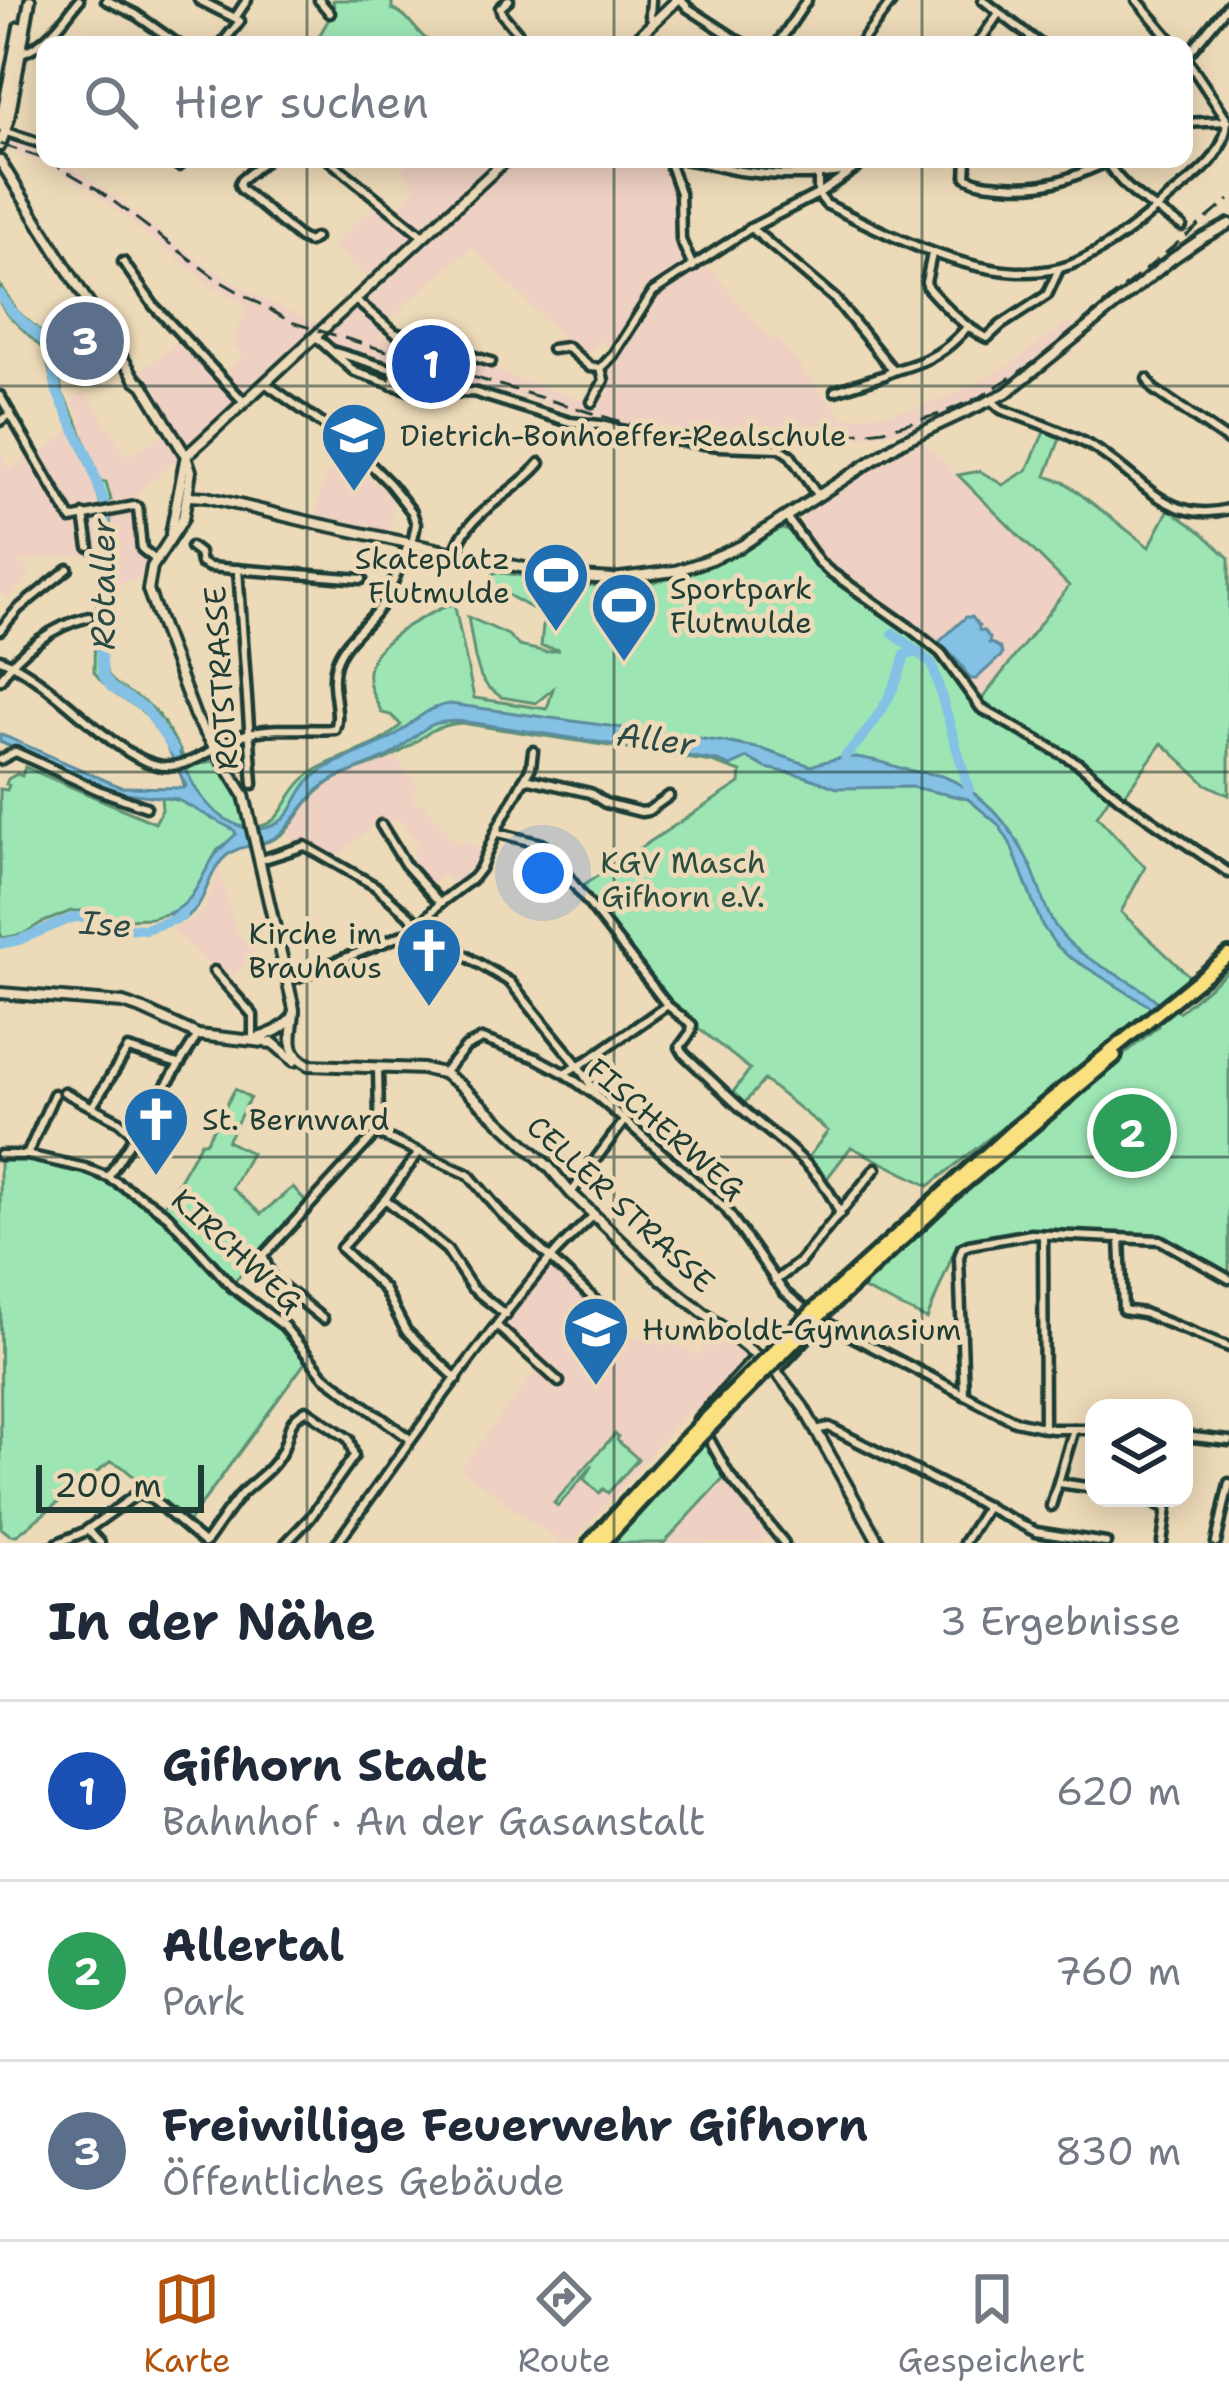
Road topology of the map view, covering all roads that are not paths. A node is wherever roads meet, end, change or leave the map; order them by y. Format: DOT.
graph roads {
  1 [pos="27,0"];
  2 [pos="79,0"];
  3 [pos="106,0"];
  4 [pos="199,0"];
  5 [pos="247,0"];
  6 [pos="319,0"];
  7 [pos="508,0"];
  8 [pos="651,0"];
  9 [pos="679,0"];
  10 [pos="806,0"];
  11 [pos="893,0"];
  12 [pos="983,0"];
  13 [pos="1137,0"];
  14 [pos="1229,4"];
  15 [pos="330,13"];
  16 [pos="999,13"];
  17 [pos="235,18"];
  18 [pos="653,23"];
  19 [pos="46,36"];
  20 [pos="166,36"];
  21 [pos="228,36"];
  22 [pos="520,36"];
  23 [pos="639,36"];
  24 [pos="731,36"];
  25 [pos="783,36"];
  26 [pos="866,36"];
  27 [pos="983,36"];
  28 [pos="1030,36"];
  29 [pos="1167,36"];
  30 [pos="36,46"];
  31 [pos="1193,47"];
  32 [pos="20,52"];
  33 [pos="1193,68"];
  34 [pos="3,121"];
  35 [pos="1228,121"];
  36 [pos="1193,123"];
  37 [pos="36,141"];
  38 [pos="0,146"];
  39 [pos="0,161"];
  40 [pos="256,168"];
  41 [pos="339,168"];
  42 [pos="497,168"];
  43 [pos="671,168"];
  44 [pos="726,168"];
  45 [pos="856,168"];
  46 [pos="966,168"];
  47 [pos="1092,168"];
  48 [pos="1110,168"];
  49 [pos="851,171"];
  50 [pos="0,172"];
  51 [pos="818,176"];
  52 [pos="13,183"];
  53 [pos="818,194"];
  54 [pos="1156,209"];
  55 [pos="1229,224"];
  56 [pos="1182,226"];
  57 [pos="751,228"];
  58 [pos="423,236"];
  59 [pos="315,238"];
  60 [pos="932,254"];
  61 [pos="123,262"];
  62 [pos="693,267"];
  63 [pos="1060,268"];
  64 [pos="355,299"];
  65 [pos="968,326"];
  66 [pos="315,336"];
  67 [pos="552,349"];
  68 [pos="331,351"];
  69 [pos="491,362"];
  70 [pos="601,368"];
  71 [pos="892,369"];
  72 [pos="1147,379"];
  73 [pos="265,383"];
  74 [pos="392,385"];
  75 [pos="835,391"];
  76 [pos="0,396"];
  77 [pos="992,400"];
  78 [pos="244,402"];
  79 [pos="592,402"];
  80 [pos="11,414"];
  81 [pos="0,421"];
  82 [pos="1229,441"];
  83 [pos="186,456"];
  84 [pos="540,464"];
  85 [pos="184,495"];
  86 [pos="818,496"];
  87 [pos="1229,509"];
  88 [pos="84,515"];
  89 [pos="787,518"];
  90 [pos="410,544"];
  91 [pos="89,547"];
  92 [pos="191,547"];
  93 [pos="455,554"];
  94 [pos="157,560"];
  95 [pos="238,568"];
  96 [pos="68,569"];
  97 [pos="362,579"];
  98 [pos="89,616"];
  99 [pos="0,630"];
  100 [pos="0,658"];
  101 [pos="10,663"];
  102 [pos="0,680"];
  103 [pos="250,733"];
  104 [pos="216,748"];
  105 [pos="533,751"];
  106 [pos="0,760"];
  107 [pos="523,781"];
  108 [pos="253,784"];
  109 [pos="669,796"];
  110 [pos="146,807"];
  111 [pos="381,825"];
  112 [pos="498,832"];
  113 [pos="260,860"];
  114 [pos="1229,872"];
  115 [pos="440,904"];
  116 [pos="420,926"];
  117 [pos="1229,959"];
  118 [pos="214,971"];
  119 [pos="288,981"];
  120 [pos="0,993"];
  121 [pos="667,1005"];
  122 [pos="198,1035"];
  123 [pos="279,1035"];
  124 [pos="253,1039"];
  125 [pos="286,1047"];
  126 [pos="178,1064"];
  127 [pos="577,1064"];
  128 [pos="378,1069"];
  129 [pos="443,1073"];
  130 [pos="564,1073"];
  131 [pos="64,1092"];
  132 [pos="54,1094"];
  133 [pos="599,1098"];
  134 [pos="92,1107"];
  135 [pos="624,1120"];
  136 [pos="134,1133"];
  137 [pos="376,1133"];
  138 [pos="418,1152"];
  139 [pos="0,1155"];
  140 [pos="27,1156"];
  141 [pos="876,1168"];
  142 [pos="108,1177"];
  143 [pos="571,1193"];
  144 [pos="385,1199"];
  145 [pos="840,1214"];
  146 [pos="594,1215"];
  147 [pos="1043,1235"];
  148 [pos="1120,1238"];
  149 [pos="551,1258"];
  150 [pos="1229,1279"];
  151 [pos="776,1281"];
  152 [pos="821,1313"];
  153 [pos="506,1315"];
  154 [pos="323,1318"];
  155 [pos="620,1322"];
  156 [pos="497,1326"];
  157 [pos="1229,1348"];
  158 [pos="757,1354"];
  159 [pos="776,1371"];
  160 [pos="457,1379"];
  161 [pos="559,1382"];
  162 [pos="964,1395"];
  163 [pos="1044,1428"];
  164 [pos="1074,1429"];
  165 [pos="1085,1429"];
  166 [pos="816,1430"];
  167 [pos="1193,1437"];
  168 [pos="410,1439"];
  169 [pos="1229,1441"];
  170 [pos="687,1444"];
  171 [pos="1059,1483"];
  172 [pos="1229,1483"];
  173 [pos="1085,1487"];
  174 [pos="987,1506"];
  175 [pos="1051,1506"];
  176 [pos="1166,1507"];
  177 [pos="86,1531"];
  178 [pos="58,1543"];
  179 [pos="96,1543"];
  180 [pos="205,1543"];
  181 [pos="286,1543"];
  182 [pos="337,1543"];
  183 [pos="590,1543"];
  184 [pos="602,1543"];
  185 [pos="784,1543"];
  186 [pos="879,1543"];
  187 [pos="964,1543"];
  188 [pos="1106,1543"];
  189 [pos="1162,1543"];
  190 [pos="1216,1543"];
  1 -- 32 [label="street"];
  1 -- 34 [label="street"];
  2 -- 19 [label="street"];
  3 -- 20 [label="street"];
  4 -- 17 [label="street"];
  5 -- 17 [label="street"];
  6 -- 15 [label="street"];
  7 -- 22 [label="street"];
  8 -- 18 [label="street"];
  9 -- 18 [label="street"];
  9 -- 24 [label="street"];
  10 -- 25 [label="street"];
  11 -- 26 [label="street"];
  12 -- 16 [label="street"];
  13 -- 29 [label="street"];
  14 -- 31 [label="street"];
  16 -- 27 [label="street"];
  16 -- 28 [label="street"];
  17 -- 21 [label="street"];
  18 -- 23 [label="street"];
  30 -- 32 [label="street"];
  32 -- 34 [label="street"];
  33 -- 35 [label="street"];
  34 -- 37 [label="street"];
  34 -- 38 [label="street"];
  35 -- 36 [label="street"];
  35 -- 54 [label="street"];
  39 -- 52 [label="street"];
  40 -- 59 [label="street"];
  41 -- 58 [label="street"];
  42 -- 58 [label="street"];
  43 -- 62 [label="street"];
  44 -- 51 [label="street"];
  45 -- 49 [label="street"];
  46 -- 47 [label="street"];
  48 -- 54 [label="street"];
  49 -- 51 [label="street"];
  49 -- 53 [label="street"];
  50 -- 52 [label="street"];
  51 -- 53 [label="street"];
  52 -- 83 [label="street"];
  53 -- 57 [label="street"];
  53 -- 60 [label="street"];
  54 -- 56 [label="street"];
  54 -- 63 [label="street"];
  55 -- 77 [label="street"];
  57 -- 62 [label="street"];
  57 -- 71 [label="street"];
  58 -- 64 [label="street"];
  60 -- 63 [label="street"];
  60 -- 65 [label="street"];
  61 -- 78 [label="street"];
  62 -- 70 [label="street"];
  63 -- 65 [label="street"];
  64 -- 66 [label="street"];
  64 -- 69 [label="street"];
  65 -- 71 [label="street"];
  66 -- 68 [label="street"];
  66 -- 73 [label="street"];
  67 -- 70 [label="street"];
  68 -- 74 [label="street"];
  68 -- 74 [label="street"];
  70 -- 79 [label="street"];
  71 -- 75 [label="street"];
  72 -- 82 [label="street"];
  73 -- 78 [label="street"];
  73 -- 90 [label="street"];
  74 -- 86 [label="street"];
  76 -- 80 [label="street"];
  77 -- 86 [label="street"];
  77 -- 87 [label="street"];
  78 -- 83 [label="street"];
  80 -- 81 [label="street"];
  80 -- 88 [label="street"];
  83 -- 85 [label="street"];
  84 -- 93 [label="street"];
  85 -- 90 [label="street"];
  85 -- 94 [label="street"];
  86 -- 89 [label="street"];
  88 -- 91 [label="street"];
  88 -- 94 [label="street"];
  89 -- 93 [label="street"];
  89 -- 114 [label="street"];
  90 -- 93 [label="street"];
  90 -- 103 [label="street"];
  92 -- 95 [label="street"];
  94 -- 104 [label="street"];
  95 -- 97 [label="street"];
  95 -- 103 [label="street, ROTSTRASSE"];
  96 -- 99 [label="street"];
  98 -- 101 [label="street"];
  100 -- 101 [label="street"];
  101 -- 102 [label="street"];
  101 -- 104 [label="street"];
  103 -- 104 [label="street"];
  103 -- 108 [label="street, ROTSTRASSE"];
  104 -- 113 [label="street"];
  105 -- 107 [label="street"];
  106 -- 110 [label="street"];
  107 -- 109 [label="street"];
  107 -- 112 [label="street"];
  111 -- 115 [label="street"];
  112 -- 115 [label="street"];
  112 -- 121 [label="street"];
  113 -- 116 [label="street"];
  113 -- 119 [label="street"];
  115 -- 116 [label="street"];
  116 -- 119 [label="street"];
  116 -- 127 [label="street"];
  117 -- 152 [label="highway"];
  118 -- 124 [label="street"];
  119 -- 123 [label="street"];
  120 -- 122 [label="street"];
  121 -- 127 [label="street"];
  121 -- 145 [label="street"];
  122 -- 124 [label="street"];
  122 -- 126 [label="street"];
  123 -- 124 [label="street"];
  123 -- 125 [label="street"];
  123 -- 125 [label="street"];
  125 -- 128 [label="street"];
  126 -- 134 [label="street"];
  126 -- 136 [label="street"];
  127 -- 130 [label="street"];
  127 -- 133 [label="street"];
  128 -- 129 [label="street"];
  128 -- 137 [label="street"];
  129 -- 130 [label="street, FISCHERWEG"];
  129 -- 143 [label="street, CELLER STRASSE"];
  130 -- 133 [label="street, FISCHERWEG"];
  131 -- 134 [label="street"];
  132 -- 140 [label="street"];
  133 -- 135 [label="street, FISCHERWEG"];
  134 -- 136 [label="street"];
  135 -- 143 [label="street"];
  135 -- 151 [label="street, FISCHERWEG"];
  136 -- 142 [label="street"];
  137 -- 138 [label="street"];
  137 -- 154 [label="street"];
  138 -- 144 [label="street"];
  138 -- 149 [label="street"];
  139 -- 140 [label="street, KIRCHWEG"];
  140 -- 142 [label="street, KIRCHWEG"];
  141 -- 145 [label="street"];
  142 -- 168 [label="street, KIRCHWEG"];
  143 -- 146 [label="street, CELLER STRASSE"];
  144 -- 153 [label="street"];
  144 -- 160 [label="street"];
  145 -- 151 [label="street"];
  146 -- 149 [label="street"];
  146 -- 158 [label="street, CELLER STRASSE"];
  147 -- 148 [label="street"];
  147 -- 162 [label="street"];
  147 -- 163 [label="street"];
  148 -- 150 [label="street"];
  148 -- 157 [label="street"];
  149 -- 153 [label="street"];
  149 -- 155 [label="street"];
  151 -- 152 [label="street, FISCHERWEG"];
  152 -- 159 [label="street"];
  152 -- 162 [label="street, FISCHERWEG"];
  152 -- 170 [label="highway, bridge"];
  153 -- 156 [label="street"];
  156 -- 160 [label="street"];
  156 -- 161 [label="street"];
  158 -- 159 [label="street, CELLER STRASSE"];
  158 -- 185 [label="street"];
  159 -- 166 [label="street, CELLER STRASSE"];
  160 -- 168 [label="street"];
  162 -- 163 [label="street, FISCHERWEG"];
  163 -- 164 [label="street, FISCHERWEG"];
  164 -- 165 [label="street, FISCHERWEG"];
  164 -- 171 [label="street"];
  166 -- 174 [label="street"];
  166 -- 186 [label="street, CELLER STRASSE"];
  167 -- 169 [label="street"];
  168 -- 182 [label="street"];
  170 -- 183 [label="highway"];
  170 -- 184 [label="highway"];
  171 -- 173 [label="street"];
  171 -- 175 [label="street"];
  172 -- 190 [label="street"];
  174 -- 187 [label="street"];
  174 -- 188 [label="street"];
  176 -- 189 [label="street"];
  177 -- 178 [label="street"];
  177 -- 179 [label="street"];
  177 -- 180 [label="street"];
  180 -- 181 [label="street"];
}
